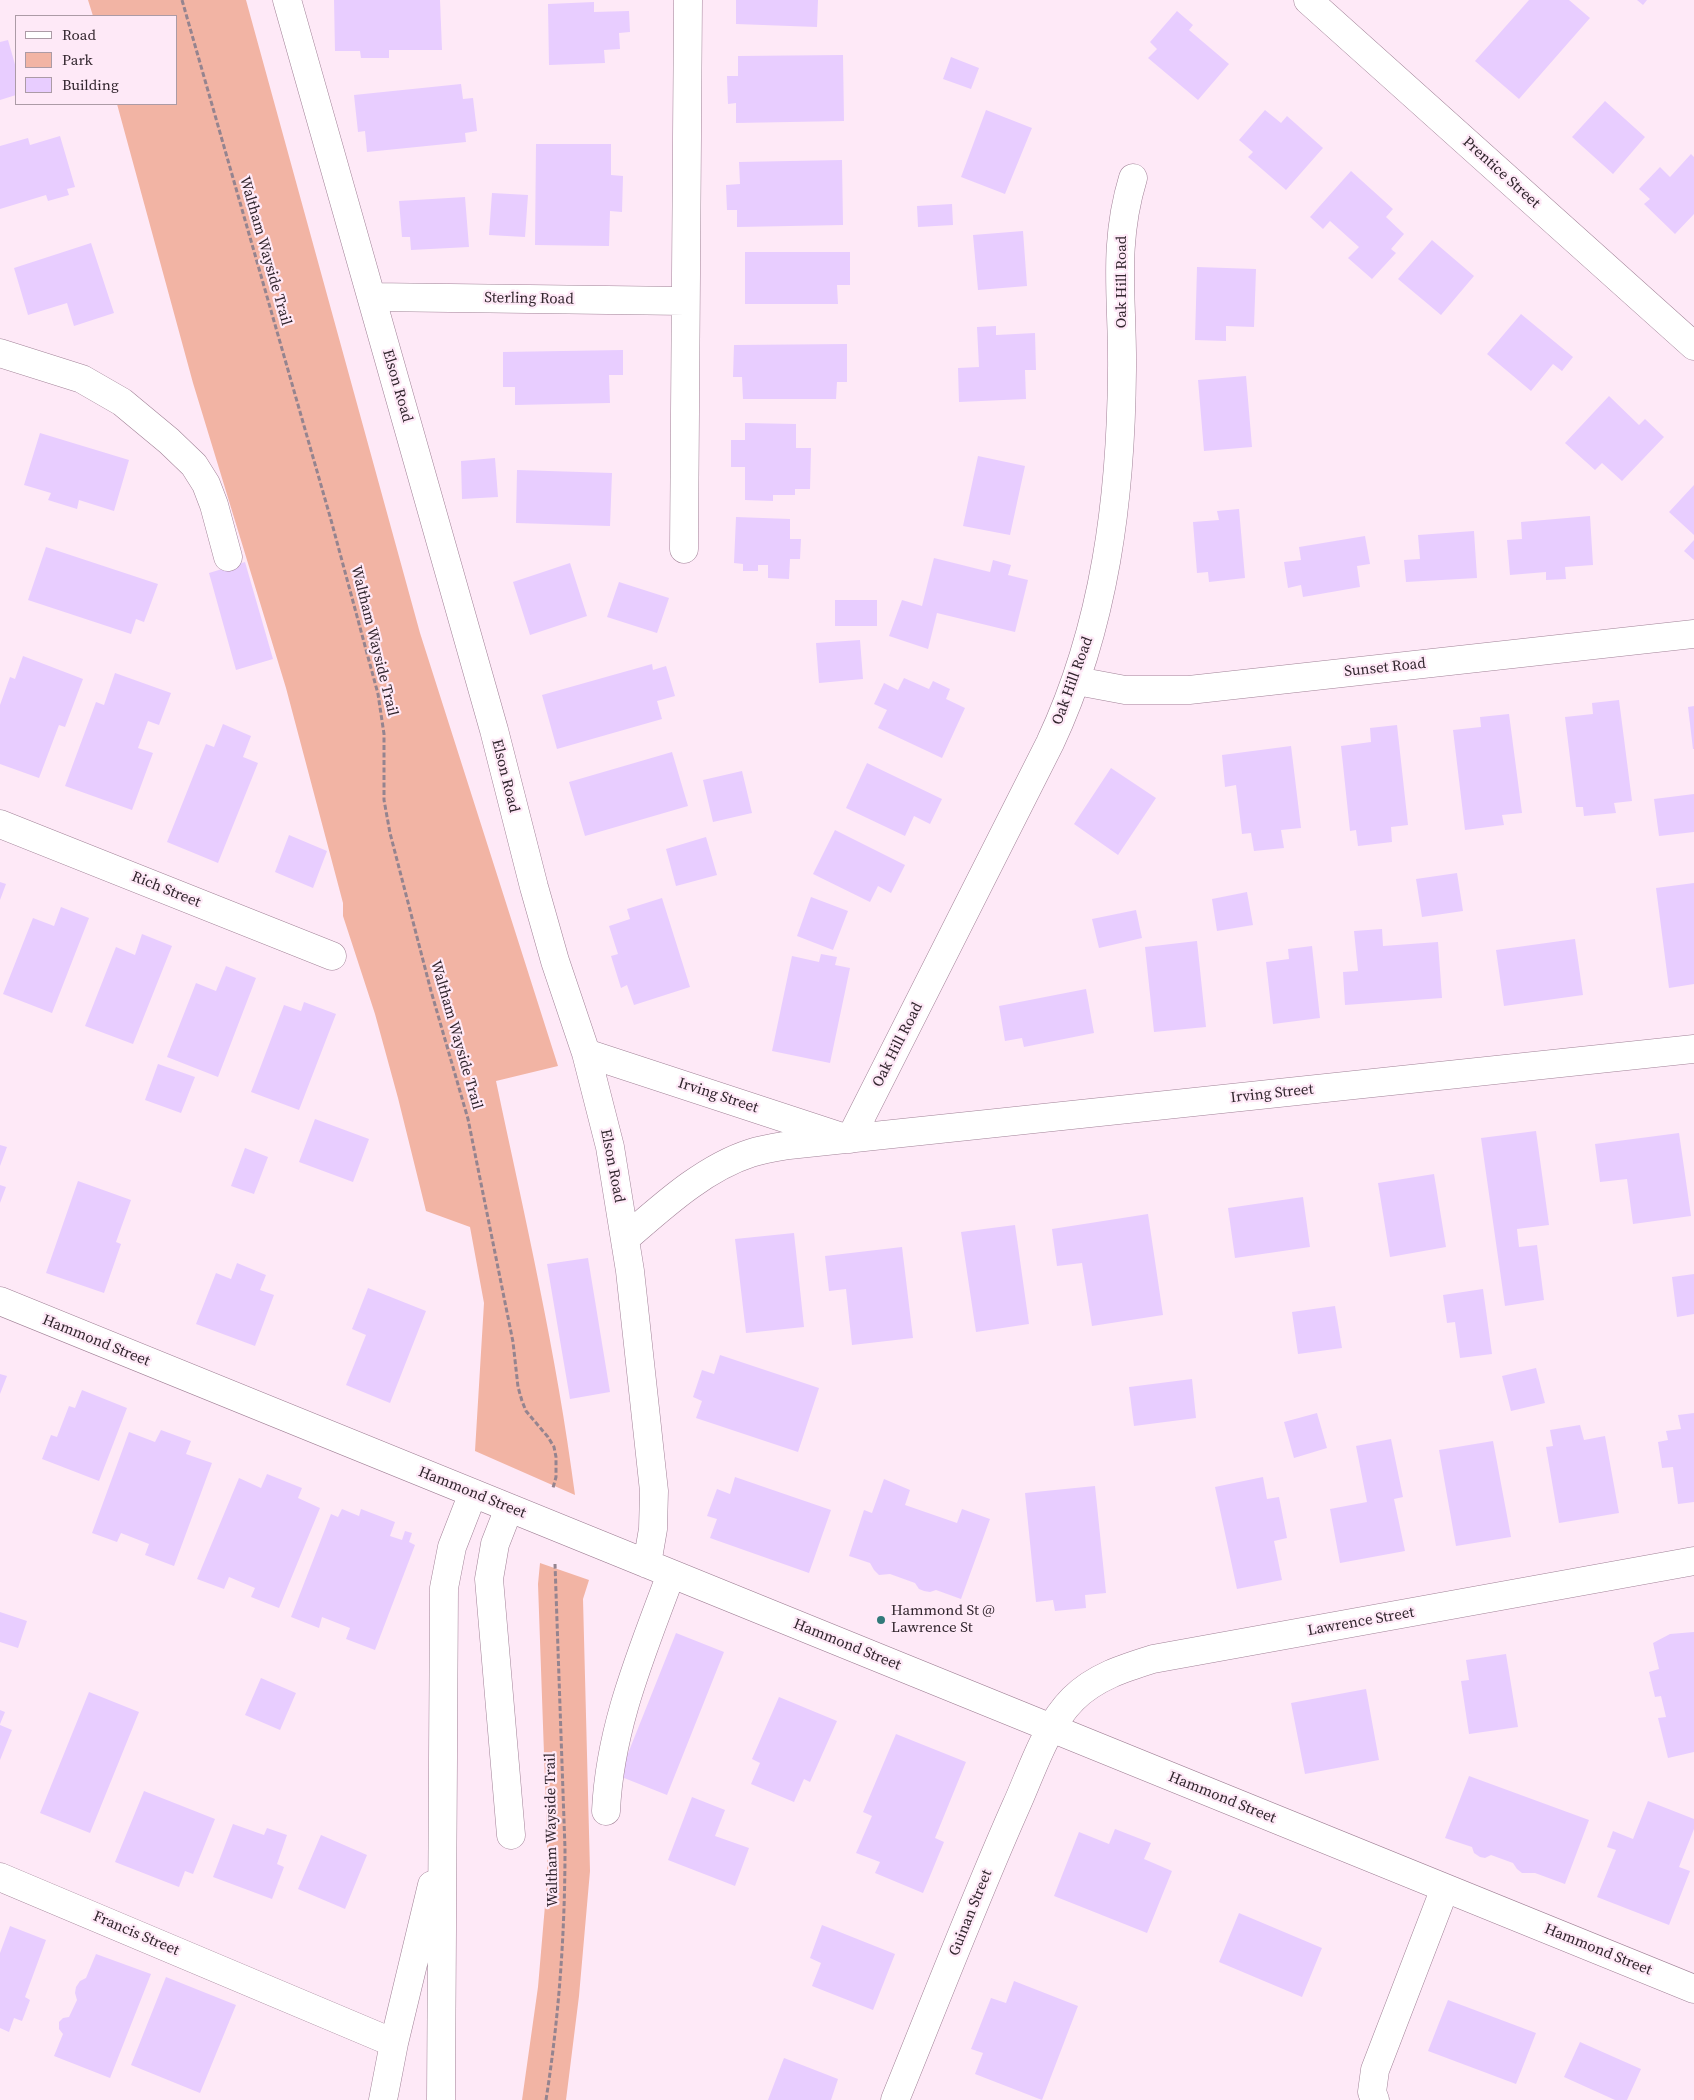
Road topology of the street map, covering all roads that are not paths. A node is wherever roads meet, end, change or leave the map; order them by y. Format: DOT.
graph roads {
  1 [pos="287,0"];
  2 [pos="688,0"];
  3 [pos="1308,0"];
  4 [pos="1133,178"];
  5 [pos="372,297"];
  6 [pos="685,301"];
  7 [pos="1694,346"];
  8 [pos="0,353"];
  9 [pos="684,549"];
  10 [pos="228,556"];
  11 [pos="1694,634"];
  12 [pos="1077,681"];
  13 [pos="0,824"];
  14 [pos="332,956"];
  15 [pos="1694,1049"];
  16 [pos="586,1053"];
  17 [pos="850,1139"];
  18 [pos="626,1238"];
  19 [pos="0,1302"];
  20 [pos="473,1493"];
  21 [pos="508,1508"];
  22 [pos="1694,1561"];
  23 [pos="659,1569"];
  24 [pos="1052,1728"];
  25 [pos="606,1811"];
  26 [pos="511,1835"];
  27 [pos="442,1840"];
  28 [pos="0,1877"];
  29 [pos="1445,1888"];
  30 [pos="1694,1989"];
  31 [pos="394,2043"];
  32 [pos="383,2100"];
  33 [pos="441,2100"];
  34 [pos="895,2100"];
  35 [pos="1374,2100"];
  1 -- 5 [label="street, Elson Road"];
  2 -- 6 [label="street"];
  3 -- 7 [label="street, Prentice Street"];
  4 -- 12 [label="street, Oak Hill Road"];
  5 -- 6 [label="street, Sterling Road"];
  5 -- 16 [label="street, Elson Road"];
  6 -- 9 [label="street"];
  8 -- 10 [label="street"];
  11 -- 12 [label="street, Sunset Road"];
  12 -- 17 [label="street, Oak Hill Road"];
  13 -- 14 [label="street, Rich Street"];
  15 -- 17 [label="street, Irving Street"];
  16 -- 17 [label="street, Irving Street"];
  16 -- 18 [label="street, Elson Road"];
  17 -- 18 [label="street, Irving Street"];
  18 -- 23 [label="street, Elson Road"];
  19 -- 20 [label="street, Hammond Street"];
  20 -- 21 [label="street, Hammond Street"];
  20 -- 27 [label="street"];
  21 -- 23 [label="street, Hammond Street"];
  21 -- 26 [label="street"];
  22 -- 24 [label="street, Lawrence Street"];
  23 -- 24 [label="street, Hammond Street"];
  23 -- 25 [label="street, Elson Road"];
  24 -- 29 [label="street, Hammond Street"];
  24 -- 34 [label="street, Guinan Street"];
  27 -- 31 [label="street"];
  27 -- 33 [label="street"];
  28 -- 31 [label="street, Francis Street"];
  29 -- 30 [label="street, Hammond Street"];
  29 -- 35 [label="street"];
  31 -- 32 [label="street"];
}
